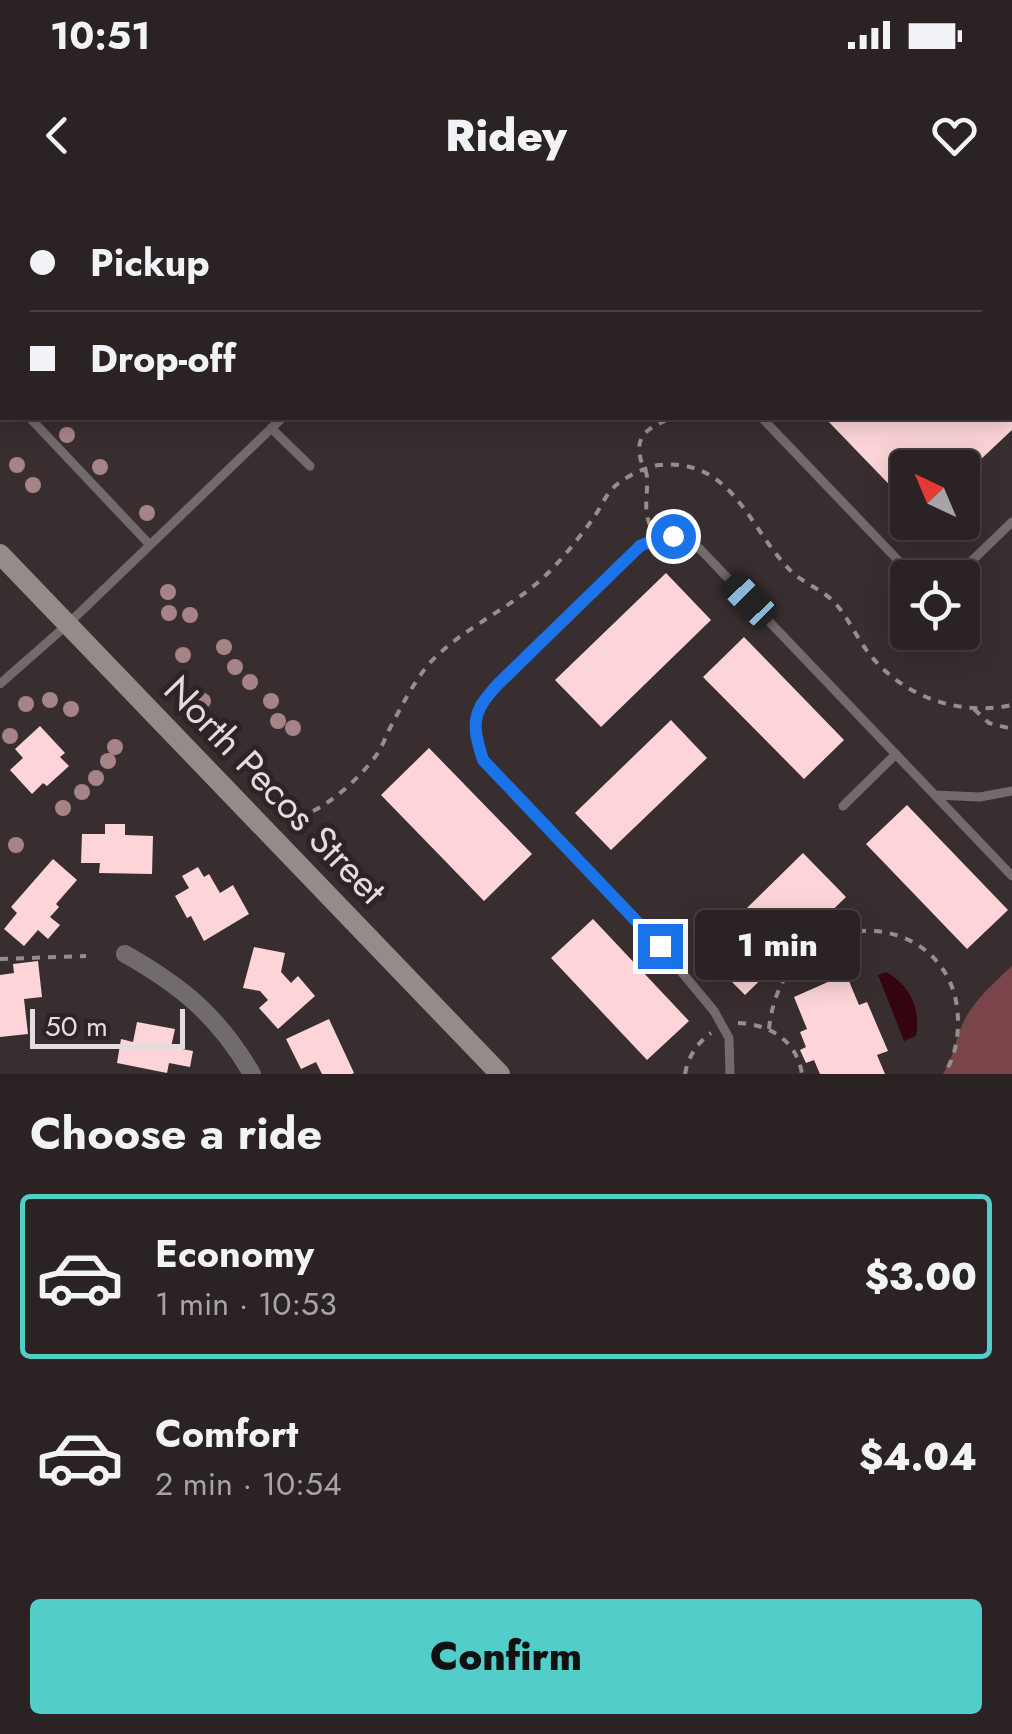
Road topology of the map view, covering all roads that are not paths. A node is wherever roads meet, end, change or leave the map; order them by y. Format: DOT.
graph roads {
  1 [pos="32,420"];
  2 [pos="280,420"];
  3 [pos="764,420"];
  4 [pos="271,428"];
  5 [pos="310,466"];
  6 [pos="1012,522"];
  7 [pos="150,545"];
  8 [pos="0,554"];
  9 [pos="898,560"];
  10 [pos="973,560"];
  11 [pos="68,624"];
  12 [pos="0,684"];
  13 [pos="896,754"];
  14 [pos="1012,791"];
  15 [pos="935,796"];
  16 [pos="842,806"];
  17 [pos="1012,876"];
  18 [pos="125,954"];
  19 [pos="252,1074"];
  20 [pos="500,1074"];
  21 [pos="730,1074"];
  1 -- 7 [label="lane"];
  2 -- 4 [label="lane"];
  3 -- 9 [label="lane"];
  4 -- 5 [label="lane"];
  4 -- 7 [label="lane"];
  6 -- 10 [label="lane"];
  7 -- 11 [label="lane"];
  8 -- 11 [label="street, North Pecos Street"];
  11 -- 12 [label="lane"];
  11 -- 20 [label="street, North Pecos Street"];
  13 -- 15 [label="lane"];
  13 -- 16 [label="lane"];
  13 -- 21 [label="lane"];
  14 -- 15 [label="lane"];
  15 -- 17 [label="lane"];
  18 -- 19 [label="street"];
}
